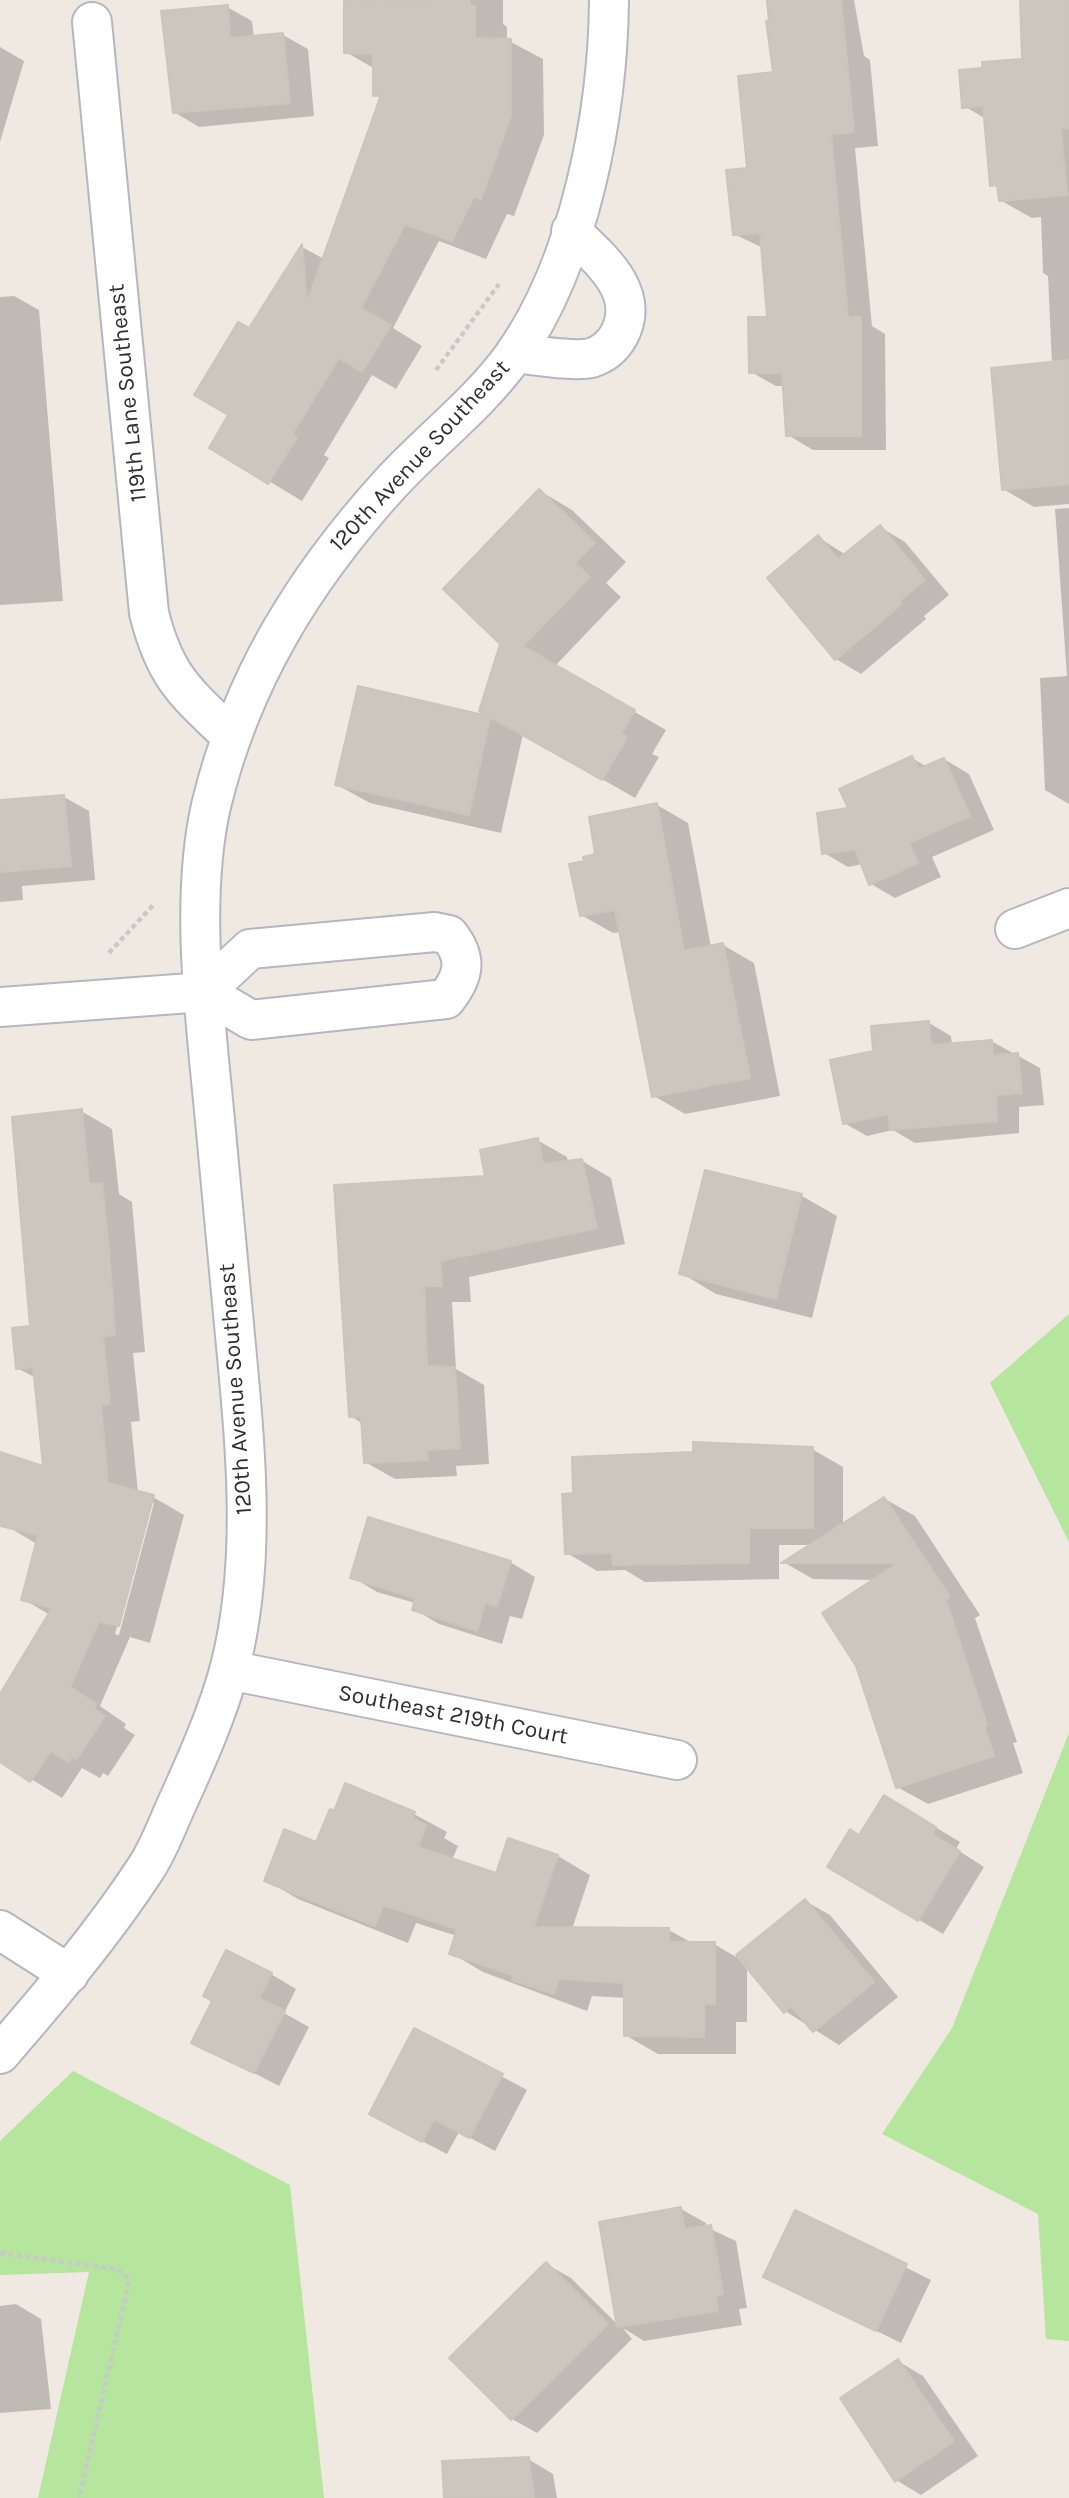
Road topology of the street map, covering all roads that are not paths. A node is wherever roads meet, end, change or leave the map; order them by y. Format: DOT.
graph roads {
  1 [pos="609,0"];
  2 [pos="92,22"];
  3 [pos="571,231"];
  4 [pos="515,353"];
  5 [pos="231,736"];
  6 [pos="1069,908"];
  7 [pos="1015,929"];
  8 [pos="204,992"];
  9 [pos="0,1007"];
  10 [pos="229,1670"];
  11 [pos="677,1760"];
  12 [pos="0,1930"];
  13 [pos="69,1974"];
  14 [pos="0,2054"];
  1 -- 3 [label="street, 120th Avenue Southeast"];
  2 -- 5 [label="street, 119th Lane Southeast"];
  3 -- 4 [label="street, 120th Avenue Southeast"];
  3 -- 4 [label="street, 120th Avenue Southeast"];
  4 -- 5 [label="street, 120th Avenue Southeast"];
  5 -- 8 [label="street, 120th Avenue Southeast"];
  6 -- 7 [label="street"];
  8 -- 8 [label="street"];
  8 -- 9 [label="street"];
  8 -- 10 [label="street, 120th Avenue Southeast"];
  10 -- 11 [label="street, Southeast 219th Court"];
  10 -- 13 [label="street, 120th Avenue Southeast"];
  12 -- 13 [label="street"];
  13 -- 14 [label="street, 120th Avenue Southeast"];
}
